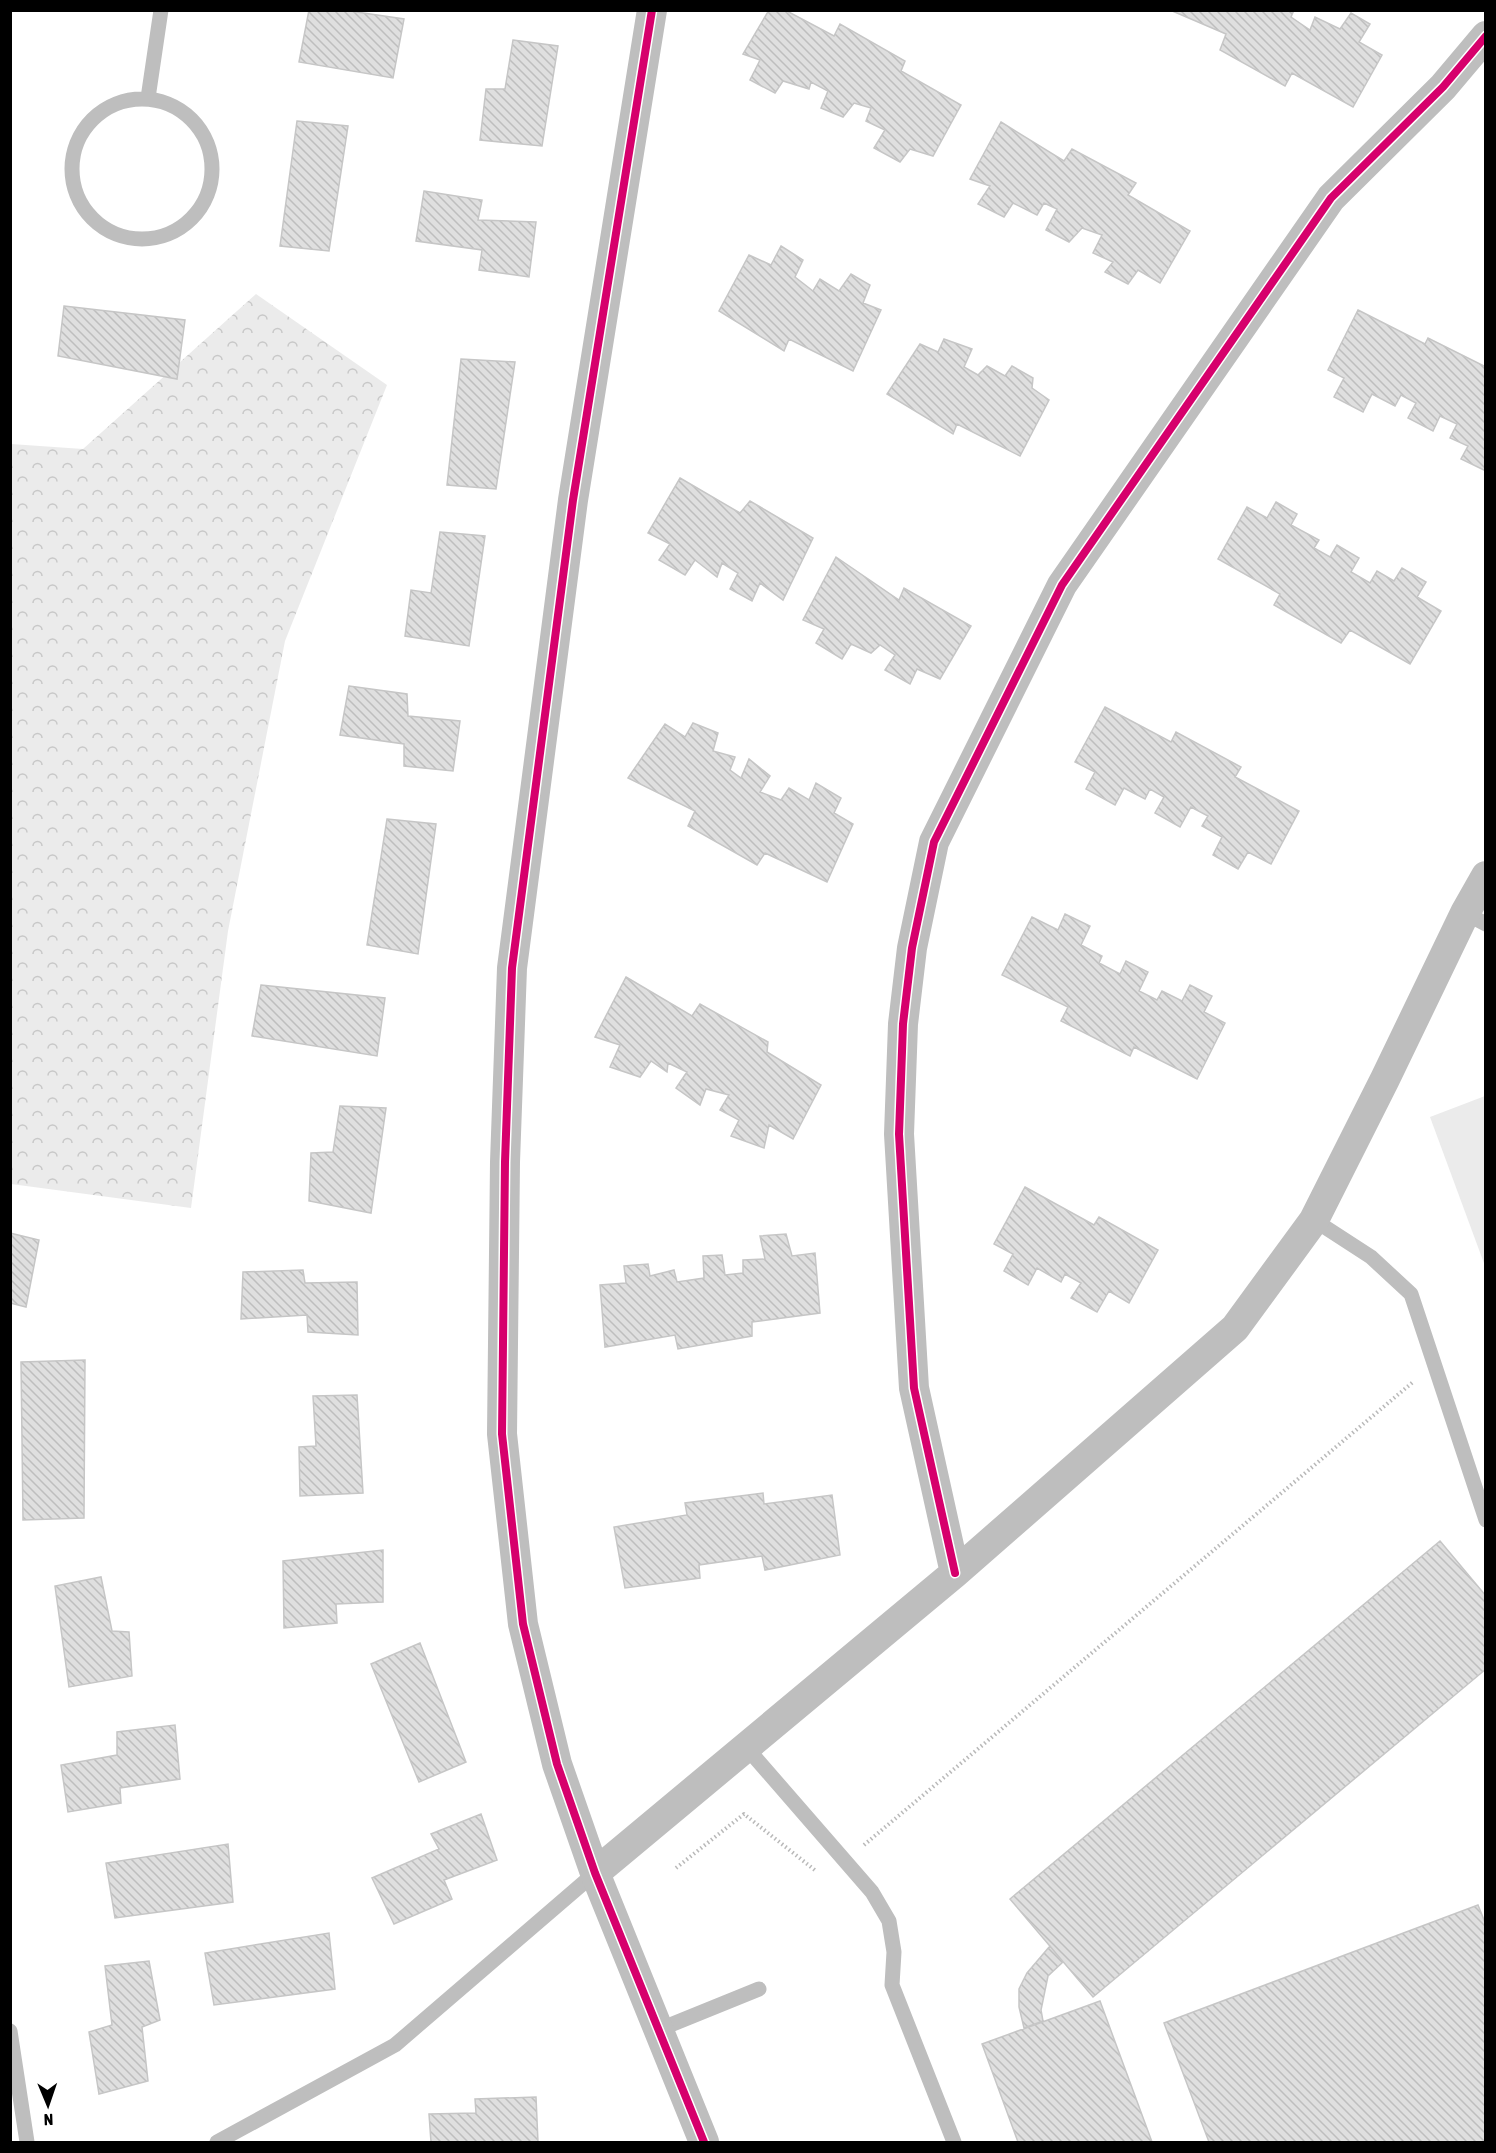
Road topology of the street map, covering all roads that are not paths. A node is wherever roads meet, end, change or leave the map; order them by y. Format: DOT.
graph roads {
  1 [pos="161,10"];
  2 [pos="652,10"];
  3 [pos="1485,36"];
  4 [pos="148,98"];
  5 [pos="1485,876"];
  6 [pos="1475,918"];
  7 [pos="1314,1220"];
  8 [pos="1485,1520"];
  9 [pos="956,1573"];
  10 [pos="746,1747"];
  11 [pos="594,1873"];
  12 [pos="759,1989"];
  13 [pos="658,2030"];
  14 [pos="10,2031"];
  15 [pos="27,2142"];
  16 [pos="217,2142"];
  17 [pos="704,2142"];
  18 [pos="954,2142"];
  1 -- 4 [label="lane"];
  2 -- 11 [label="street"];
  3 -- 9 [label="street"];
  4 -- 4 [label="lane"];
  5 -- 6 [label="street"];
  6 -- 7 [label="street"];
  7 -- 8 [label="lane"];
  7 -- 9 [label="street"];
  9 -- 10 [label="street"];
  10 -- 11 [label="street"];
  10 -- 18 [label="lane"];
  11 -- 13 [label="street"];
  11 -- 16 [label="lane"];
  12 -- 13 [label="lane"];
  13 -- 17 [label="street"];
  14 -- 15 [label="lane"];
}
